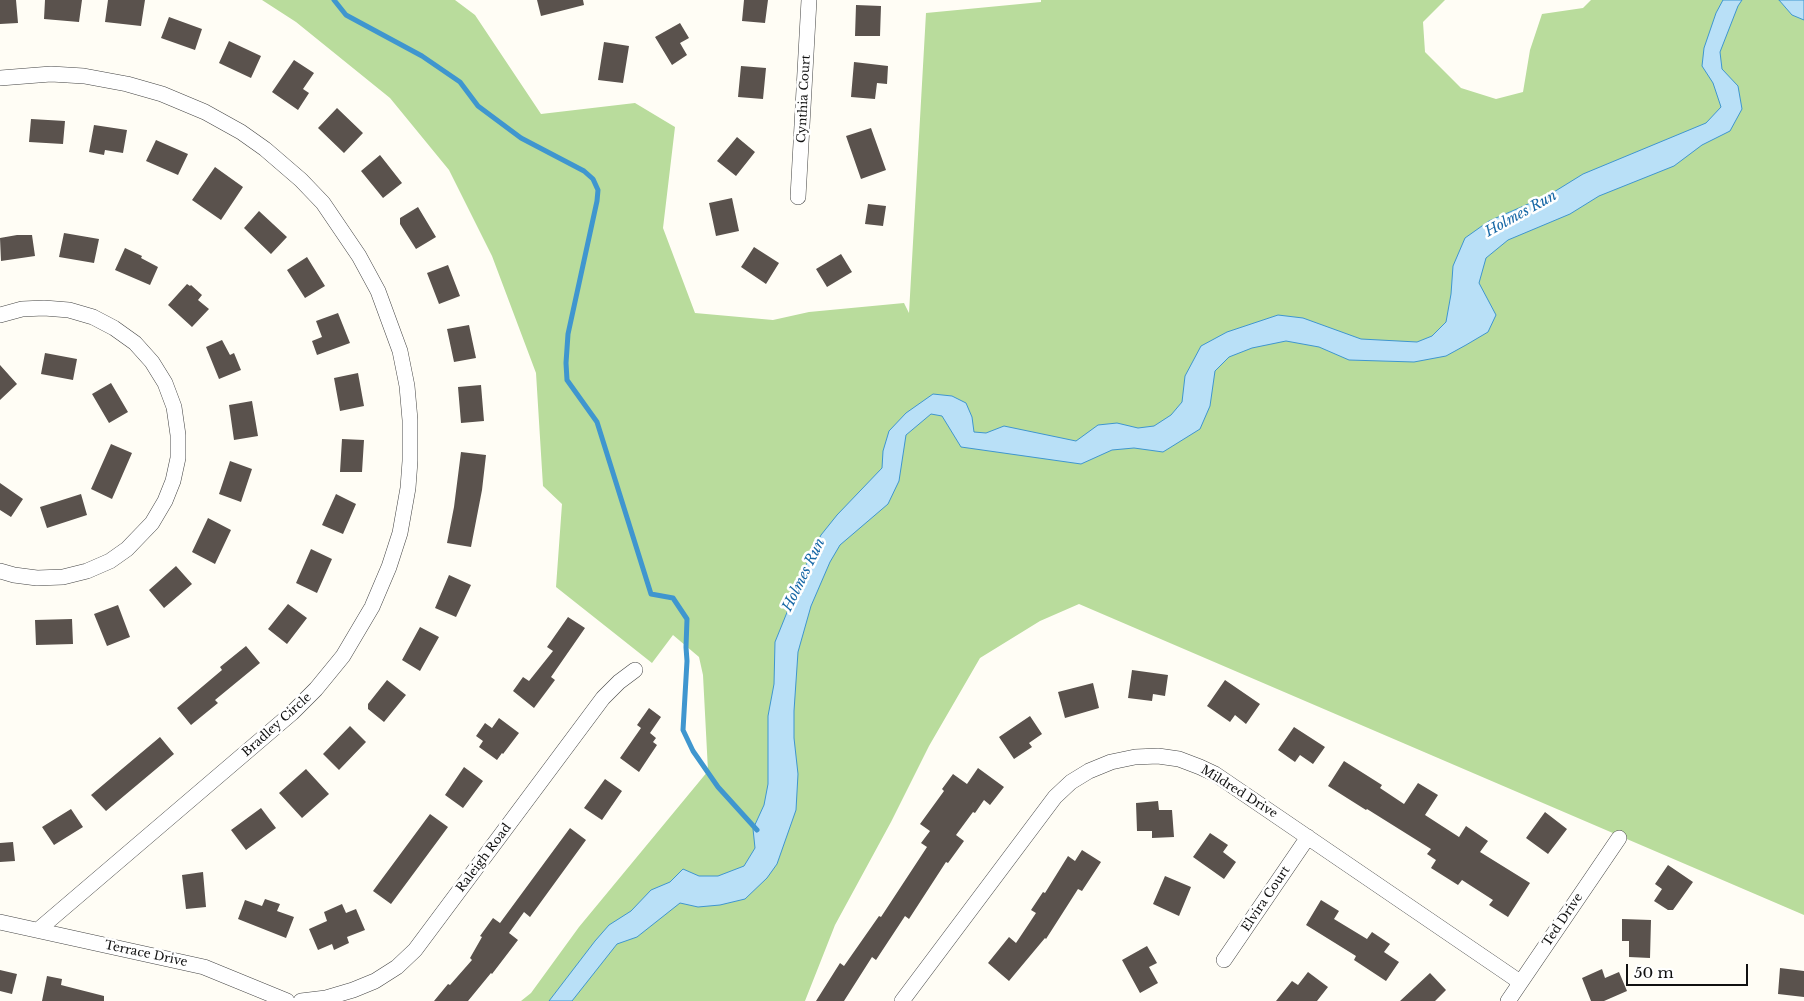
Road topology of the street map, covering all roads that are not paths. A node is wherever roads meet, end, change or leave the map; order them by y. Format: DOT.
graph roads {
  1 [pos="810,0"];
  2 [pos="0,78"];
  3 [pos="798,197"];
  4 [pos="0,315"];
  5 [pos="0,571"];
  6 [pos="635,670"];
  7 [pos="1308,837"];
  8 [pos="1619,838"];
  9 [pos="0,922"];
  10 [pos="38,930"];
  11 [pos="1224,960"];
  12 [pos="1520,982"];
  13 [pos="287,1001"];
  14 [pos="301,1001"];
  15 [pos="902,1001"];
  16 [pos="1508,1001"];
  1 -- 3 [label="street, Cynthia Court"];
  2 -- 10 [label="street, Bradley Circle"];
  4 -- 5 [label="street"];
  6 -- 14 [label="street, Raleigh Road"];
  7 -- 11 [label="street, Elvira Court"];
  7 -- 12 [label="street, Mildred Drive"];
  7 -- 15 [label="street, Mildred Drive"];
  8 -- 12 [label="street, Ted Drive"];
  9 -- 10 [label="street, Terrace Drive"];
  10 -- 13 [label="street, Terrace Drive"];
  12 -- 16 [label="street, Ted Drive"];
}
